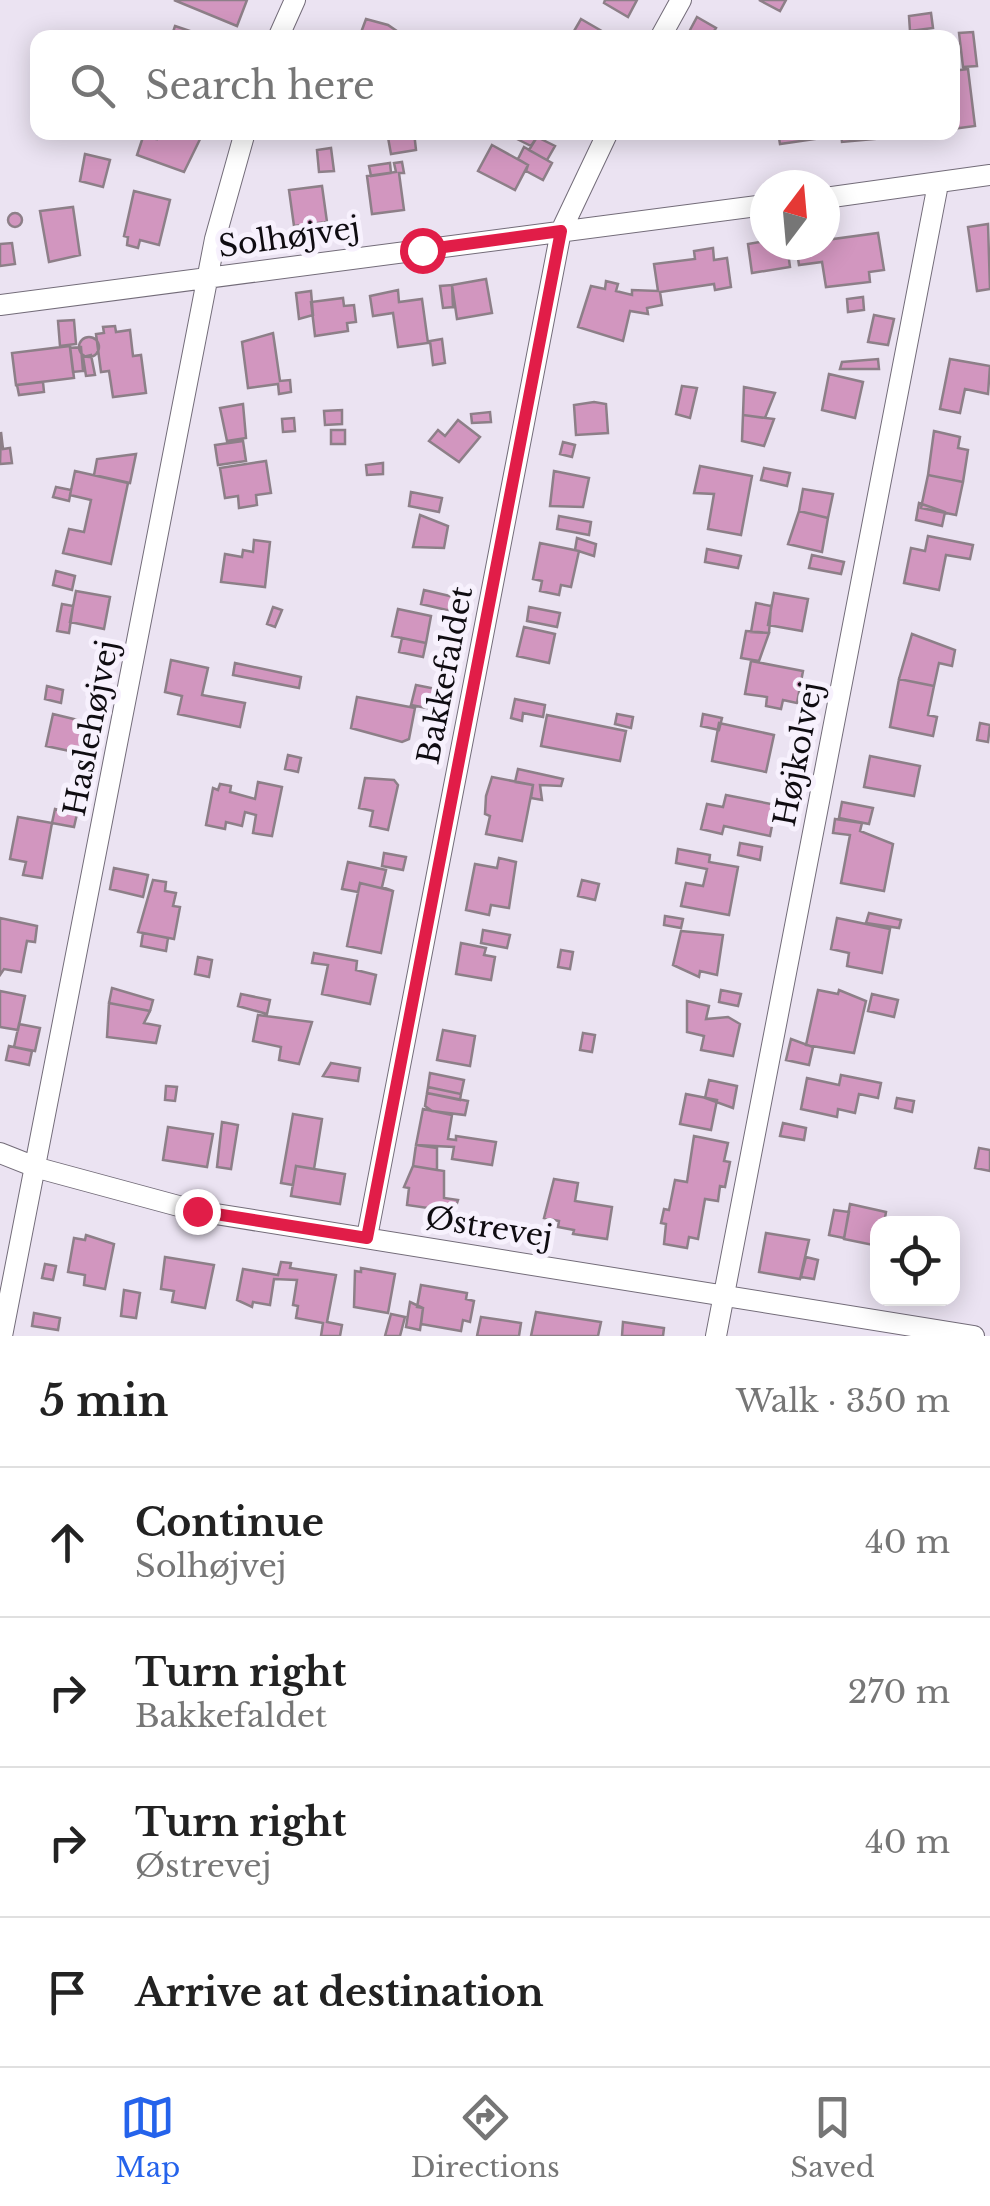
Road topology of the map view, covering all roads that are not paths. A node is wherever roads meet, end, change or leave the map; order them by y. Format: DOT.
graph roads {
  1 [pos="295,0"];
  2 [pos="680,0"];
  3 [pos="282,30"];
  4 [pos="664,30"];
  5 [pos="243,140"];
  6 [pos="604,140"];
  7 [pos="990,175"];
  8 [pos="938,184"];
  9 [pos="840,196"];
  10 [pos="750,207"];
  11 [pos="561,231"];
  12 [pos="208,278"];
  13 [pos="0,305"];
  14 [pos="0,1153"];
  15 [pos="38,1168"];
  16 [pos="367,1238"];
  17 [pos="724,1296"];
  18 [pos="2,1336"];
  19 [pos="716,1336"];
  20 [pos="974,1336"];
  1 -- 3 [label="street"];
  2 -- 4 [label="street"];
  5 -- 12 [label="street, Haslehøjvej"];
  6 -- 11 [label="street, Bakkefaldet"];
  7 -- 8 [label="street"];
  8 -- 9 [label="street"];
  8 -- 17 [label="street, Højkolvej"];
  10 -- 11 [label="street, Solhøjvej"];
  11 -- 12 [label="street, Solhøjvej"];
  11 -- 16 [label="street, Bakkefaldet"];
  12 -- 13 [label="street, Solhøjvej"];
  12 -- 15 [label="street, Haslehøjvej"];
  14 -- 15 [label="street, Østrevej"];
  15 -- 16 [label="street, Østrevej"];
  15 -- 18 [label="street, Haslehøjvej"];
  16 -- 17 [label="street, Østrevej"];
  17 -- 19 [label="street, Højkolvej"];
  17 -- 20 [label="street, Østrevej"];
}
